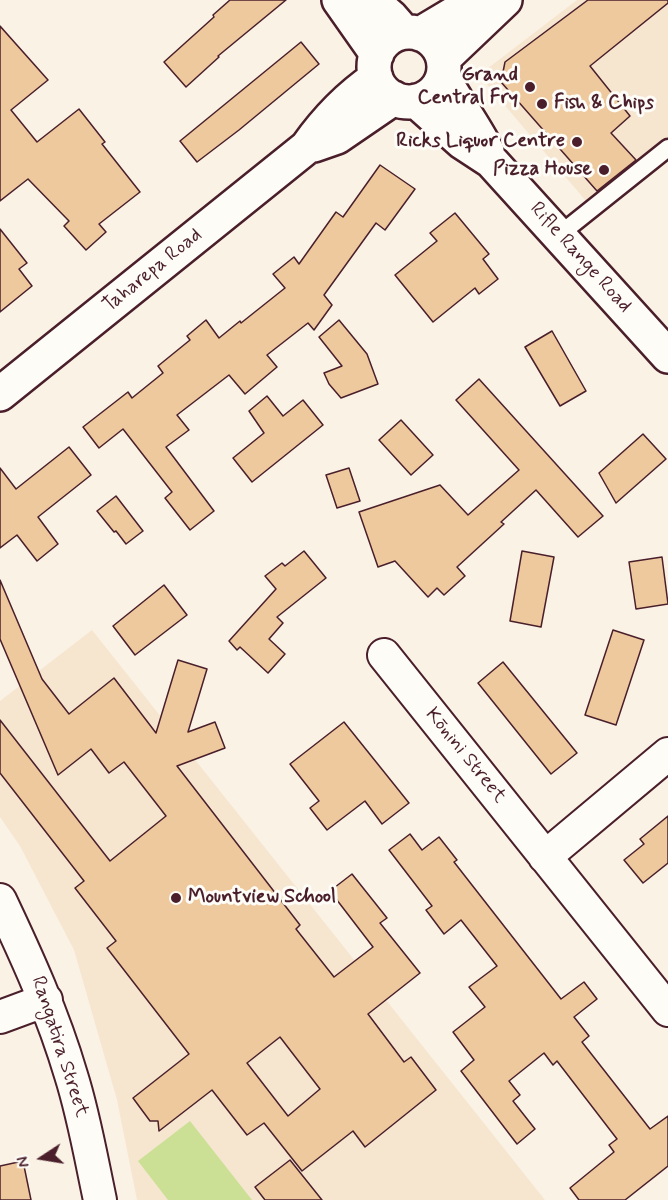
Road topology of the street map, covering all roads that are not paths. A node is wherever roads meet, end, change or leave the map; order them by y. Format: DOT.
graph roads {
  1 [pos="339,0"];
  2 [pos="371,0"];
  3 [pos="477,0"];
  4 [pos="505,0"];
  5 [pos="412,33"];
  6 [pos="443,68"];
  7 [pos="391,83"];
  8 [pos="668,148"];
  9 [pos="491,161"];
  10 [pos="559,235"];
  11 [pos="668,356"];
  12 [pos="0,394"];
  13 [pos="384,655"];
  14 [pos="668,754"];
  15 [pos="545,857"];
  16 [pos="0,900"];
  17 [pos="46,1000"];
  18 [pos="668,1010"];
  19 [pos="0,1017"];
  20 [pos="100,1200"];
  1 -- 7 [label="street, Rifle Range Road"];
  2 -- 5 [label="street"];
  3 -- 5 [label="street"];
  4 -- 6 [label="street"];
  5 -- 6 [label="street"];
  5 -- 7 [label="street"];
  6 -- 7 [label="street"];
  6 -- 9 [label="street, Rifle Range Road"];
  7 -- 9 [label="street, Rifle Range Road"];
  7 -- 12 [label="street, Taharepa Road"];
  8 -- 10 [label="lane"];
  9 -- 10 [label="street, Rifle Range Road"];
  10 -- 11 [label="street, Rifle Range Road"];
  13 -- 15 [label="street, Kōnini Street"];
  14 -- 15 [label="street"];
  15 -- 18 [label="street, Kōnini Street"];
  16 -- 17 [label="street, Rangatira Street"];
  17 -- 19 [label="street"];
  17 -- 20 [label="street, Rangatira Street"];
}
